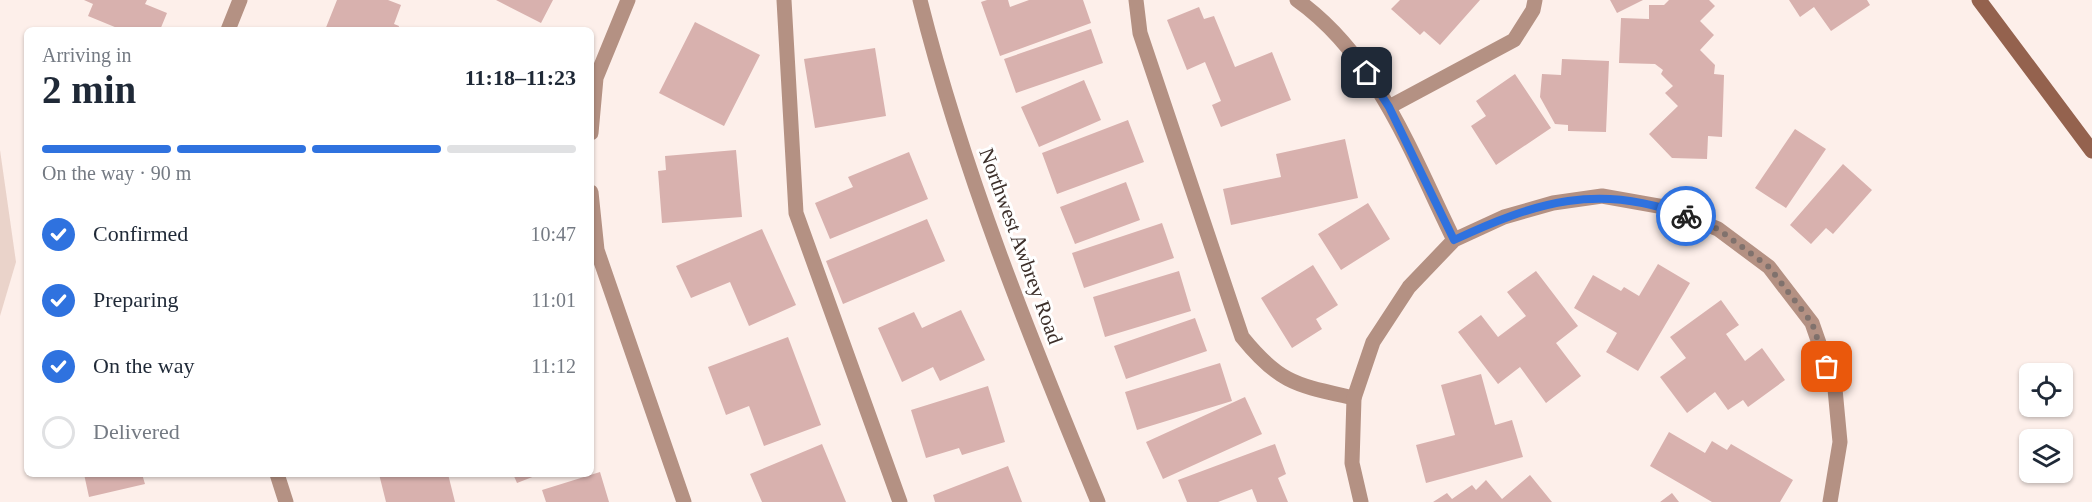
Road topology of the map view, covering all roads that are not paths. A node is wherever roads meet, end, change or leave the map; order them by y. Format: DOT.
graph roads {
  1 [pos="240,0"];
  2 [pos="628,0"];
  3 [pos="784,0"];
  4 [pos="920,0"];
  5 [pos="1136,0"];
  6 [pos="1297,0"];
  7 [pos="1535,0"];
  8 [pos="1978,0"];
  9 [pos="229,27"];
  10 [pos="594,100"];
  11 [pos="1389,107"];
  12 [pos="2092,151"];
  13 [pos="594,221"];
  14 [pos="1454,240"];
  15 [pos="1354,398"];
  16 [pos="278,477"];
  17 [pos="286,502"];
  18 [pos="684,502"];
  19 [pos="900,502"];
  20 [pos="1098,502"];
  21 [pos="1360,502"];
  22 [pos="1830,502"];
  1 -- 9 [label="street"];
  2 -- 10 [label="street"];
  3 -- 19 [label="street"];
  4 -- 20 [label="street, Northwest Awbrey Road"];
  5 -- 15 [label="street"];
  6 -- 11 [label="street"];
  7 -- 11 [label="street"];
  8 -- 12 [label="main road"];
  11 -- 14 [label="street"];
  13 -- 18 [label="street"];
  14 -- 15 [label="street"];
  14 -- 22 [label="street"];
  15 -- 21 [label="street"];
  16 -- 17 [label="street"];
}
